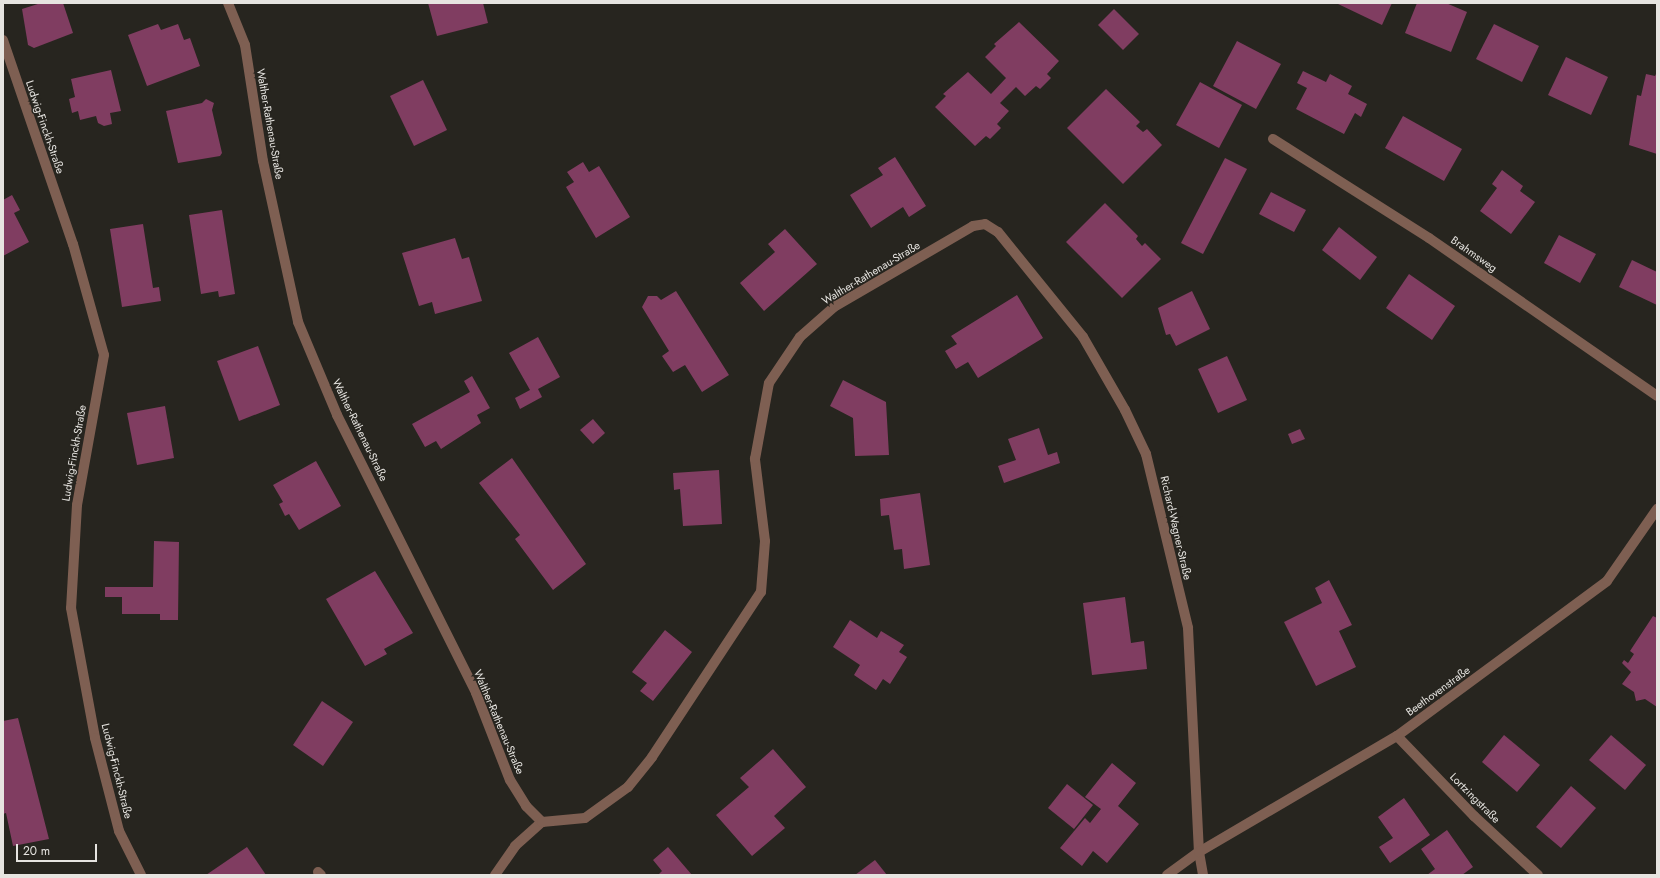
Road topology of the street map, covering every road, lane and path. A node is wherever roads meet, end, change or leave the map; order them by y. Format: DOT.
graph roads {
  1 [pos="228,3"];
  2 [pos="3,40"];
  3 [pos="1273,138"];
  4 [pos="998,232"];
  5 [pos="1657,396"];
  6 [pos="1657,509"];
  7 [pos="1397,736"];
  8 [pos="542,822"];
  9 [pos="1199,852"];
  10 [pos="141,875"];
  11 [pos="495,875"];
  12 [pos="1167,875"];
  13 [pos="1203,875"];
  14 [pos="1538,875"];
  1 -- 8 [label="street, Walther-Rathenau-Straße"];
  2 -- 10 [label="street, Ludwig-Finckh-Straße"];
  3 -- 5 [label="street, Brahmsweg"];
  4 -- 8 [label="street, Walther-Rathenau-Straße"];
  4 -- 9 [label="street, Richard-Wagner-Straße"];
  6 -- 7 [label="street, Beethovenstraße"];
  7 -- 9 [label="street, Beethovenstraße"];
  7 -- 14 [label="street, Lortzingstraße"];
  8 -- 11 [label="street"];
  9 -- 12 [label="street, Beethovenstraße"];
  9 -- 13 [label="street, Richard-Wagner-Straße"];
}
